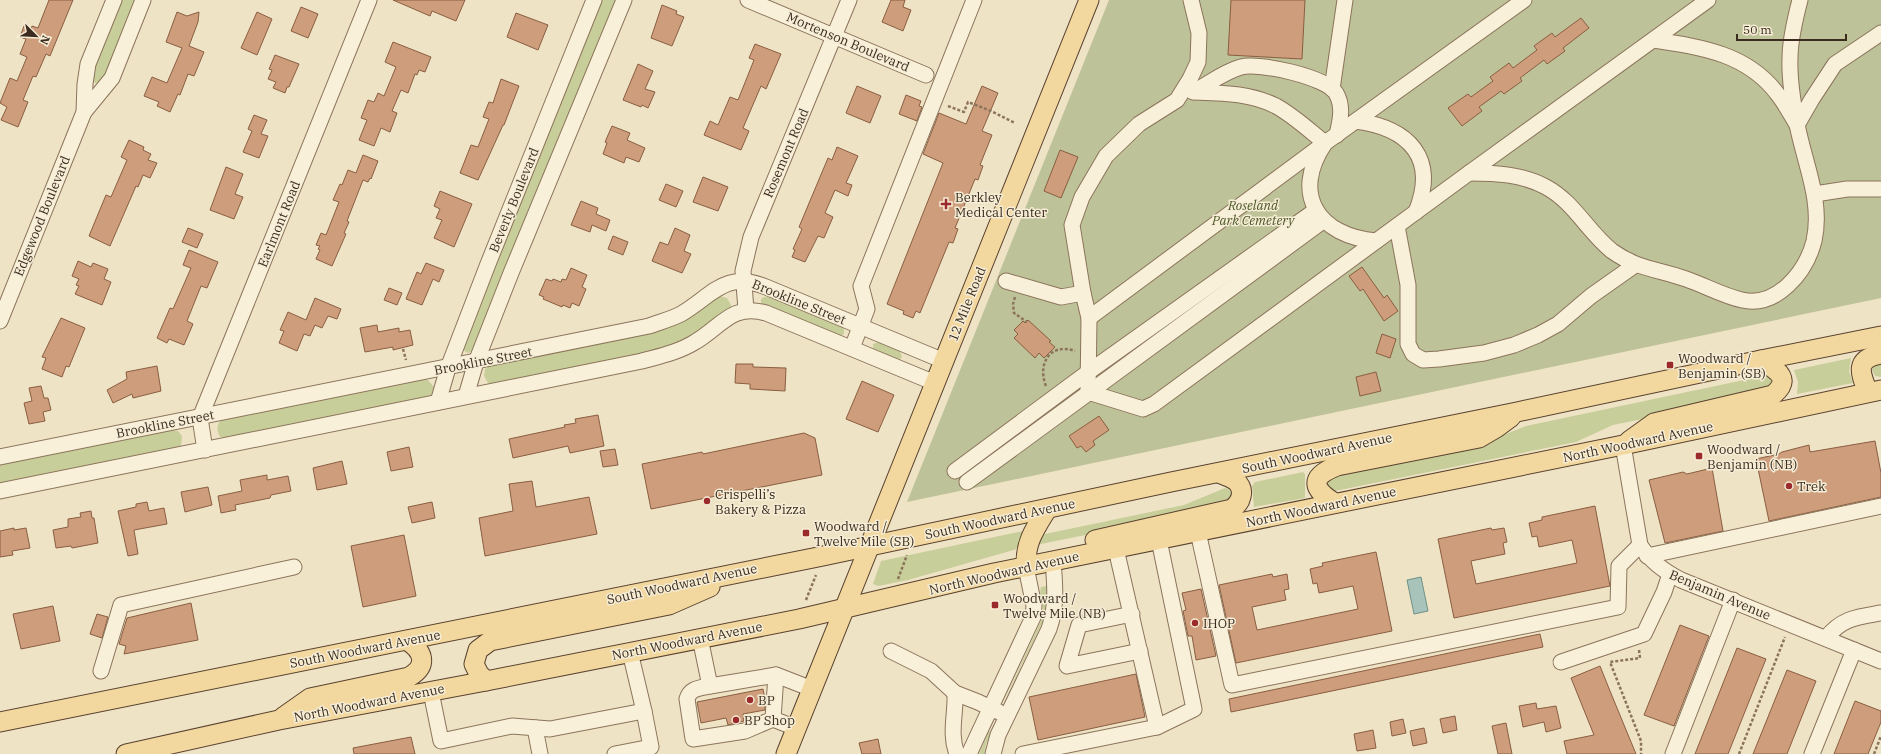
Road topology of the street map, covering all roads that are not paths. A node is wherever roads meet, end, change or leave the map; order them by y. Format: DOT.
graph roads {
  1 [pos="114,0"];
  2 [pos="144,0"];
  3 [pos="368,0"];
  4 [pos="594,0"];
  5 [pos="624,0"];
  6 [pos="748,0"];
  7 [pos="849,0"];
  8 [pos="974,0"];
  9 [pos="1089,0"];
  10 [pos="1191,0"];
  11 [pos="1345,0"];
  12 [pos="1524,0"];
  13 [pos="1708,0"];
  14 [pos="1800,0"];
  15 [pos="1881,33"];
  16 [pos="835,36"];
  17 [pos="1654,40"];
  18 [pos="926,75"];
  19 [pos="1332,89"];
  20 [pos="1194,92"];
  21 [pos="1177,100"];
  22 [pos="84,112"];
  23 [pos="1356,121"];
  24 [pos="1797,125"];
  25 [pos="1331,139"];
  26 [pos="1469,173"];
  27 [pos="1881,189"];
  28 [pos="1815,194"];
  29 [pos="1416,212"];
  30 [pos="1320,215"];
  31 [pos="1397,226"];
  32 [pos="1376,241"];
  33 [pos="1635,265"];
  34 [pos="742,280"];
  35 [pos="1013,283"];
  36 [pos="1083,293"];
  37 [pos="746,310"];
  38 [pos="1089,318"];
  39 [pos="0,321"];
  40 [pos="860,326"];
  41 [pos="1881,336"];
  42 [pos="852,348"];
  43 [pos="1881,354"];
  44 [pos="1761,360"];
  45 [pos="944,361"];
  46 [pos="476,362"];
  47 [pos="448,368"];
  48 [pos="1087,373"];
  49 [pos="935,383"];
  50 [pos="1874,391"];
  51 [pos="1088,392"];
  52 [pos="466,396"];
  53 [pos="438,402"];
  54 [pos="1517,412"];
  55 [pos="200,418"];
  56 [pos="1623,445"];
  57 [pos="204,450"];
  58 [pos="0,457"];
  59 [pos="955,472"];
  60 [pos="1219,473"];
  61 [pos="967,482"];
  62 [pos="0,491"];
  63 [pos="1336,504"];
  64 [pos="1881,506"];
  65 [pos="1047,509"];
  66 [pos="1198,532"];
  67 [pos="1159,540"];
  68 [pos="869,546"];
  69 [pos="1116,549"];
  70 [pos="1644,551"];
  71 [pos="1053,561"];
  72 [pos="294,567"];
  73 [pos="1026,567"];
  74 [pos="746,572"];
  75 [pos="1670,574"];
  76 [pos="1733,600"];
  77 [pos="845,608"];
  78 [pos="1881,613"];
  79 [pos="1132,614"];
  80 [pos="700,638"];
  81 [pos="1826,638"];
  82 [pos="408,641"];
  83 [pos="1854,650"];
  84 [pos="891,651"];
  85 [pos="1140,651"];
  86 [pos="630,652"];
  87 [pos="1881,661"];
  88 [pos="1561,662"];
  89 [pos="100,671"];
  90 [pos="776,674"];
  91 [pos="486,681"];
  92 [pos="710,686"];
  93 [pos="812,689"];
  94 [pos="431,692"];
  95 [pos="956,693"];
  96 [pos="990,707"];
  97 [pos="644,711"];
  98 [pos="1007,716"];
  99 [pos="773,719"];
  100 [pos="279,720"];
  101 [pos="0,722"];
  102 [pos="1157,727"];
  103 [pos="535,728"];
  104 [pos="796,728"];
  105 [pos="126,754"];
  106 [pos="540,754"];
  107 [pos="615,754"];
  108 [pos="786,754"];
  109 [pos="957,754"];
  110 [pos="969,754"];
  111 [pos="993,754"];
  112 [pos="1023,754"];
  113 [pos="1673,754"];
  114 [pos="1812,754"];
  1 -- 22 [label="street, Edgewood Boulevard"];
  2 -- 22 [label="street, Edgewood Boulevard"];
  3 -- 55 [label="street, Earlmont Road"];
  4 -- 47 [label="street, Beverly Boulevard"];
  5 -- 46 [label="street, Beverly Boulevard"];
  6 -- 16 [label="street, Mortenson Boulevard"];
  7 -- 16 [label="street, Rosemont Road"];
  8 -- 40 [label="street"];
  9 -- 45 [label="main road, 12 Mile Road"];
  10 -- 21 [label="street"];
  11 -- 19 [label="street"];
  12 -- 23 [label="street"];
  13 -- 17 [label="street"];
  14 -- 24 [label="street"];
  15 -- 24 [label="street"];
  16 -- 18 [label="street, Mortenson Boulevard"];
  16 -- 34 [label="street, Rosemont Road"];
  17 -- 24 [label="street"];
  17 -- 26 [label="street"];
  19 -- 20 [label="street"];
  19 -- 25 [label="street"];
  20 -- 21 [label="street"];
  20 -- 25 [label="street"];
  21 -- 36 [label="street"];
  22 -- 39 [label="street, Edgewood Boulevard"];
  23 -- 25 [label="street"];
  23 -- 29 [label="street"];
  24 -- 28 [label="street"];
  25 -- 30 [label="street"];
  25 -- 38 [label="street"];
  26 -- 29 [label="street"];
  26 -- 33 [label="street"];
  27 -- 28 [label="street"];
  28 -- 33 [label="street"];
  29 -- 31 [label="street"];
  30 -- 32 [label="street"];
  30 -- 48 [label="street"];
  30 -- 51 [label="street"];
  31 -- 32 [label="street"];
  31 -- 33 [label="street"];
  32 -- 51 [label="street"];
  34 -- 37 [label="street, Rosemont Road"];
  34 -- 40 [label="street, Brookline Street"];
  34 -- 46 [label="street, Brookline Street"];
  35 -- 36 [label="street"];
  36 -- 38 [label="street"];
  37 -- 42 [label="street, Brookline Street"];
  37 -- 52 [label="street"];
  38 -- 48 [label="street"];
  40 -- 42 [label="street"];
  40 -- 45 [label="street, Brookline Street"];
  41 -- 44 [label="main road, South Woodward Avenue"];
  42 -- 49 [label="street, Brookline Street"];
  43 -- 50 [label="main road"];
  44 -- 54 [label="main road, South Woodward Avenue"];
  44 -- 56 [label="main road"];
  45 -- 49 [label="main road, 12 Mile Road"];
  46 -- 47 [label="street, Brookline Street"];
  46 -- 52 [label="street, Beverly Boulevard"];
  47 -- 53 [label="street, Beverly Boulevard"];
  47 -- 55 [label="street, Brookline Street"];
  48 -- 51 [label="street"];
  48 -- 59 [label="street"];
  49 -- 68 [label="main road, 12 Mile Road"];
  50 -- 56 [label="main road, North Woodward Avenue"];
  51 -- 61 [label="street"];
  52 -- 53 [label="street"];
  53 -- 57 [label="street"];
  54 -- 60 [label="main road, South Woodward Avenue"];
  54 -- 63 [label="main road"];
  55 -- 57 [label="street, Earlmont Road"];
  55 -- 58 [label="street, Brookline Street"];
  56 -- 63 [label="main road, North Woodward Avenue"];
  56 -- 70 [label="street"];
  57 -- 62 [label="street"];
  60 -- 65 [label="main road, South Woodward Avenue"];
  60 -- 71 [label="main road"];
  63 -- 66 [label="main road, North Woodward Avenue"];
  64 -- 70 [label="street"];
  65 -- 68 [label="main road, South Woodward Avenue"];
  65 -- 73 [label="main road"];
  66 -- 67 [label="main road, North Woodward Avenue"];
  66 -- 70 [label="street"];
  67 -- 69 [label="main road, North Woodward Avenue"];
  67 -- 102 [label="street"];
  68 -- 74 [label="main road, South Woodward Avenue"];
  68 -- 77 [label="main road, 12 Mile Road"];
  69 -- 71 [label="main road, North Woodward Avenue"];
  69 -- 79 [label="street"];
  70 -- 75 [label="street, Benjamin Avenue"];
  71 -- 73 [label="main road, North Woodward Avenue"];
  71 -- 98 [label="street"];
  72 -- 89 [label="street"];
  73 -- 77 [label="main road, North Woodward Avenue"];
  73 -- 96 [label="street"];
  74 -- 82 [label="main road, South Woodward Avenue"];
  74 -- 91 [label="main road"];
  75 -- 76 [label="street, Benjamin Avenue"];
  75 -- 88 [label="street"];
  76 -- 81 [label="street, Benjamin Avenue"];
  76 -- 113 [label="street"];
  77 -- 80 [label="main road, North Woodward Avenue"];
  77 -- 93 [label="main road, 12 Mile Road"];
  78 -- 81 [label="street"];
  79 -- 85 [label="street"];
  79 -- 85 [label="street"];
  80 -- 86 [label="main road, North Woodward Avenue"];
  80 -- 92 [label="street"];
  81 -- 83 [label="street, Benjamin Avenue"];
  82 -- 100 [label="main road"];
  82 -- 101 [label="main road, South Woodward Avenue"];
  83 -- 87 [label="street, Benjamin Avenue"];
  83 -- 114 [label="street"];
  84 -- 95 [label="street"];
  85 -- 102 [label="street"];
  86 -- 91 [label="main road, North Woodward Avenue"];
  86 -- 97 [label="street"];
  90 -- 92 [label="street"];
  90 -- 93 [label="street"];
  90 -- 99 [label="street"];
  91 -- 94 [label="main road, North Woodward Avenue"];
  92 -- 99 [label="street"];
  93 -- 104 [label="main road, 12 Mile Road"];
  94 -- 100 [label="main road, North Woodward Avenue"];
  94 -- 103 [label="street"];
  95 -- 96 [label="street"];
  95 -- 109 [label="street"];
  96 -- 98 [label="street"];
  96 -- 110 [label="street"];
  97 -- 103 [label="street"];
  97 -- 107 [label="street"];
  98 -- 111 [label="street"];
  99 -- 104 [label="street"];
  100 -- 105 [label="main road, North Woodward Avenue"];
  102 -- 112 [label="street"];
  103 -- 106 [label="street"];
  104 -- 108 [label="main road, 12 Mile Road"];
}
